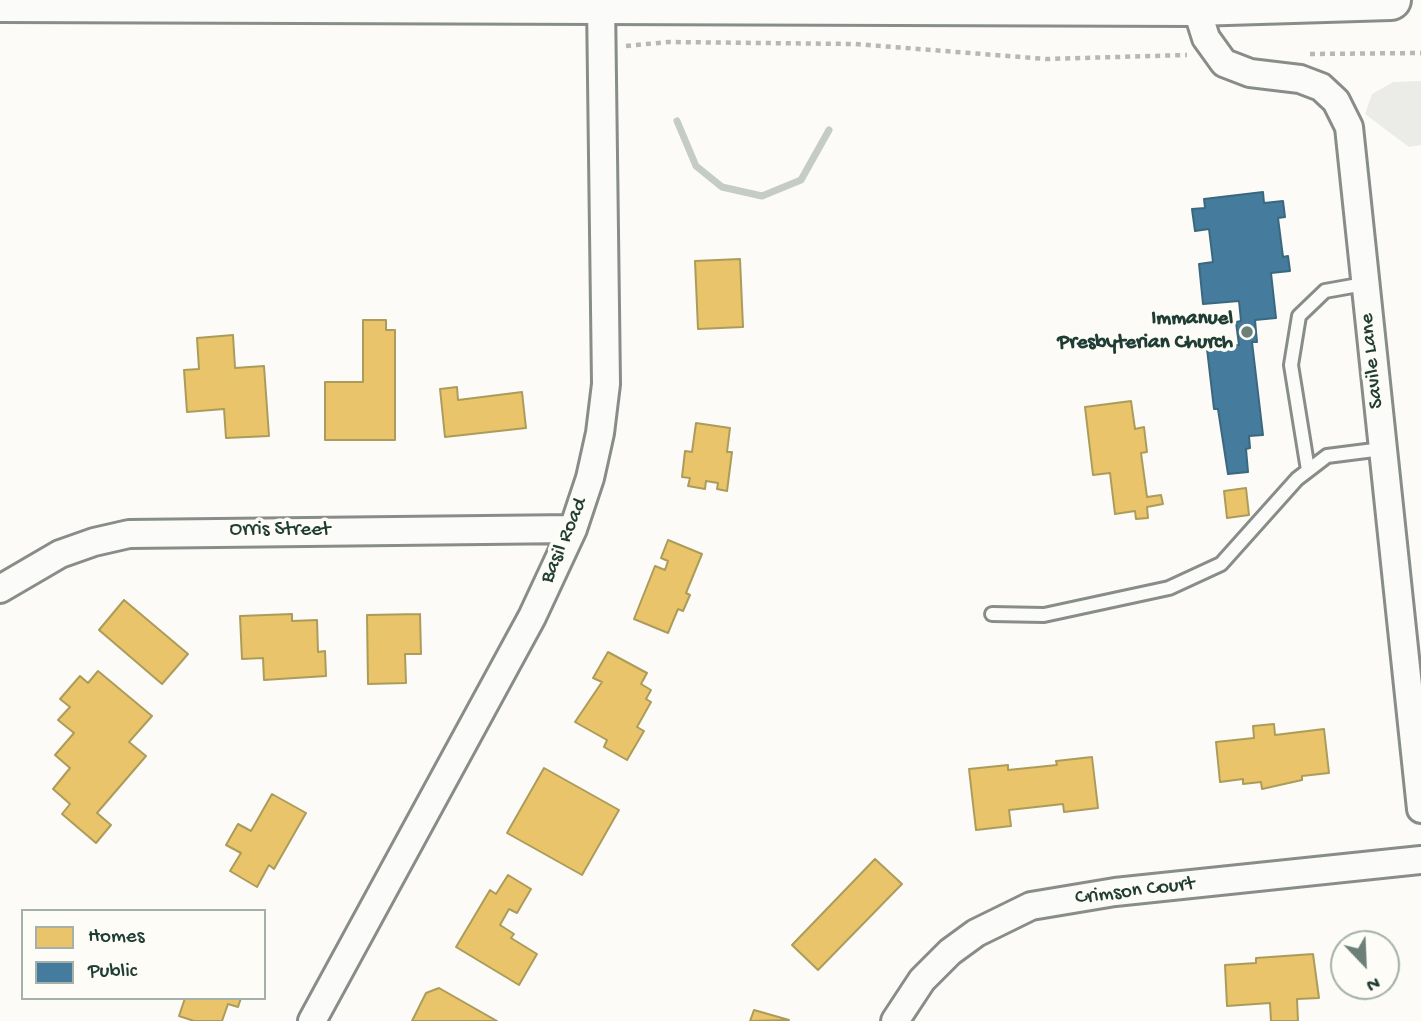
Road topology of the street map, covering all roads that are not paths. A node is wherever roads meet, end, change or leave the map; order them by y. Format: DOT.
graph roads {
  1 [pos="1391,0"];
  2 [pos="49,1"];
  3 [pos="0,2"];
  4 [pos="601,2"];
  5 [pos="1194,3"];
  6 [pos="1364,284"];
  7 [pos="1382,449"];
  8 [pos="1308,470"];
  9 [pos="573,529"];
  10 [pos="0,589"];
  11 [pos="992,614"];
  12 [pos="1421,809"];
  13 [pos="1421,860"];
  14 [pos="312,1021"];
  15 [pos="895,1021"];
  1 -- 5 [label="main road"];
  2 -- 3 [label="main road"];
  2 -- 4 [label="main road"];
  4 -- 5 [label="main road"];
  4 -- 9 [label="street, Basil Road"];
  5 -- 6 [label="street, Savile Lane"];
  6 -- 7 [label="street, Savile Lane"];
  6 -- 8 [label="lane"];
  7 -- 8 [label="lane"];
  7 -- 12 [label="street, Savile Lane"];
  8 -- 11 [label="lane"];
  9 -- 10 [label="street, Orris Street"];
  9 -- 14 [label="street, Basil Road"];
  13 -- 15 [label="street, Crimson Court"];
}
